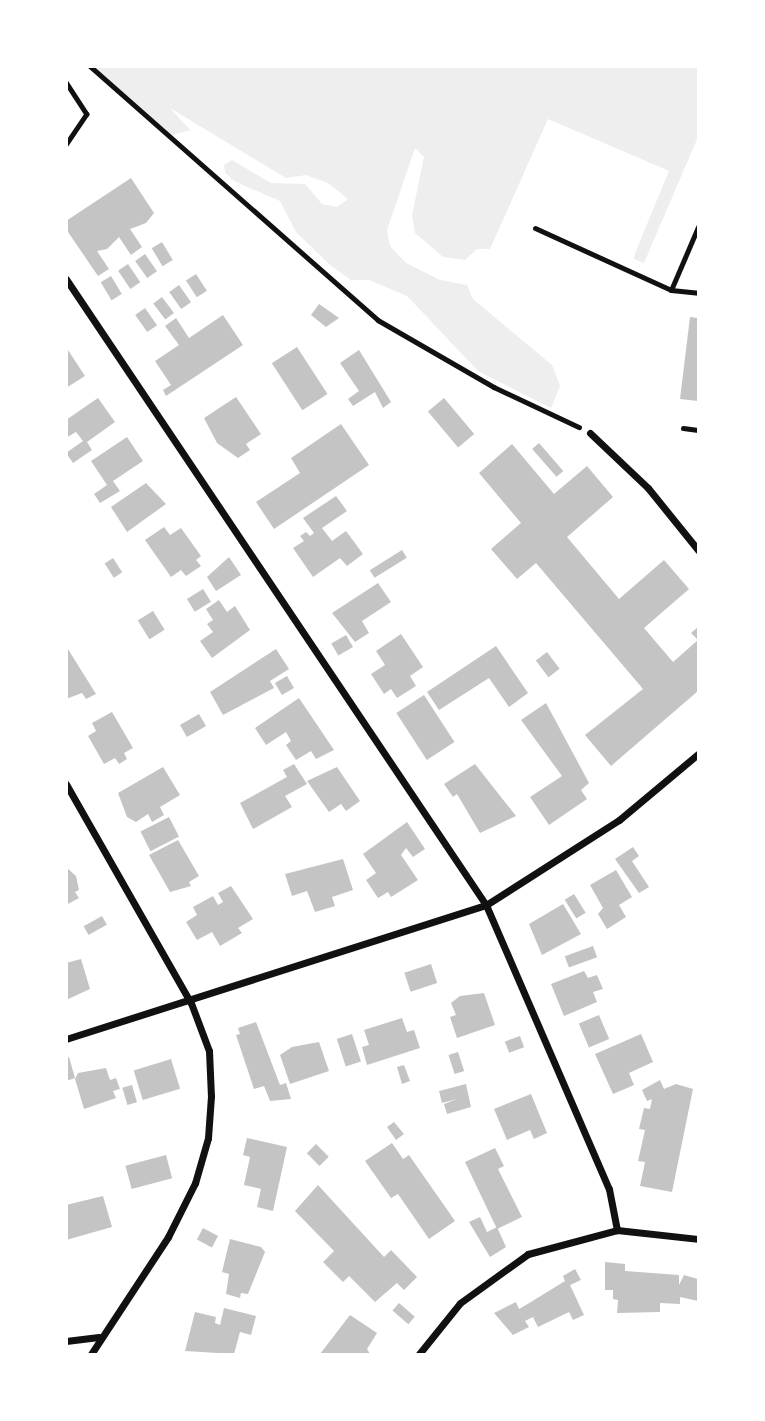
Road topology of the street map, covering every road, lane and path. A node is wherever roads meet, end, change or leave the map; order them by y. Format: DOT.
graph roads {
  1 [pos="90,66"];
  2 [pos="66,82"];
  3 [pos="66,145"];
  4 [pos="698,227"];
  5 [pos="535,228"];
  6 [pos="66,279"];
  7 [pos="671,290"];
  8 [pos="698,293"];
  9 [pos="683,428"];
  10 [pos="698,430"];
  11 [pos="590,433"];
  12 [pos="698,550"];
  13 [pos="698,754"];
  14 [pos="66,784"];
  15 [pos="486,905"];
  16 [pos="191,1003"];
  17 [pos="66,1040"];
  18 [pos="617,1230"];
  19 [pos="698,1239"];
  20 [pos="99,1338"];
  21 [pos="66,1341"];
  22 [pos="91,1354"];
  23 [pos="419,1354"];
  1 -- 11 [label="path"];
  2 -- 3 [label="path"];
  4 -- 7 [label="lane"];
  5 -- 7 [label="lane"];
  6 -- 15 [label="street"];
  7 -- 8 [label="lane"];
  9 -- 10 [label="lane"];
  11 -- 12 [label="street"];
  13 -- 15 [label="street"];
  14 -- 16 [label="street"];
  15 -- 16 [label="street"];
  15 -- 18 [label="street"];
  16 -- 17 [label="street"];
  16 -- 20 [label="street"];
  18 -- 19 [label="street"];
  18 -- 23 [label="street"];
  20 -- 21 [label="street"];
  20 -- 22 [label="street"];
}
